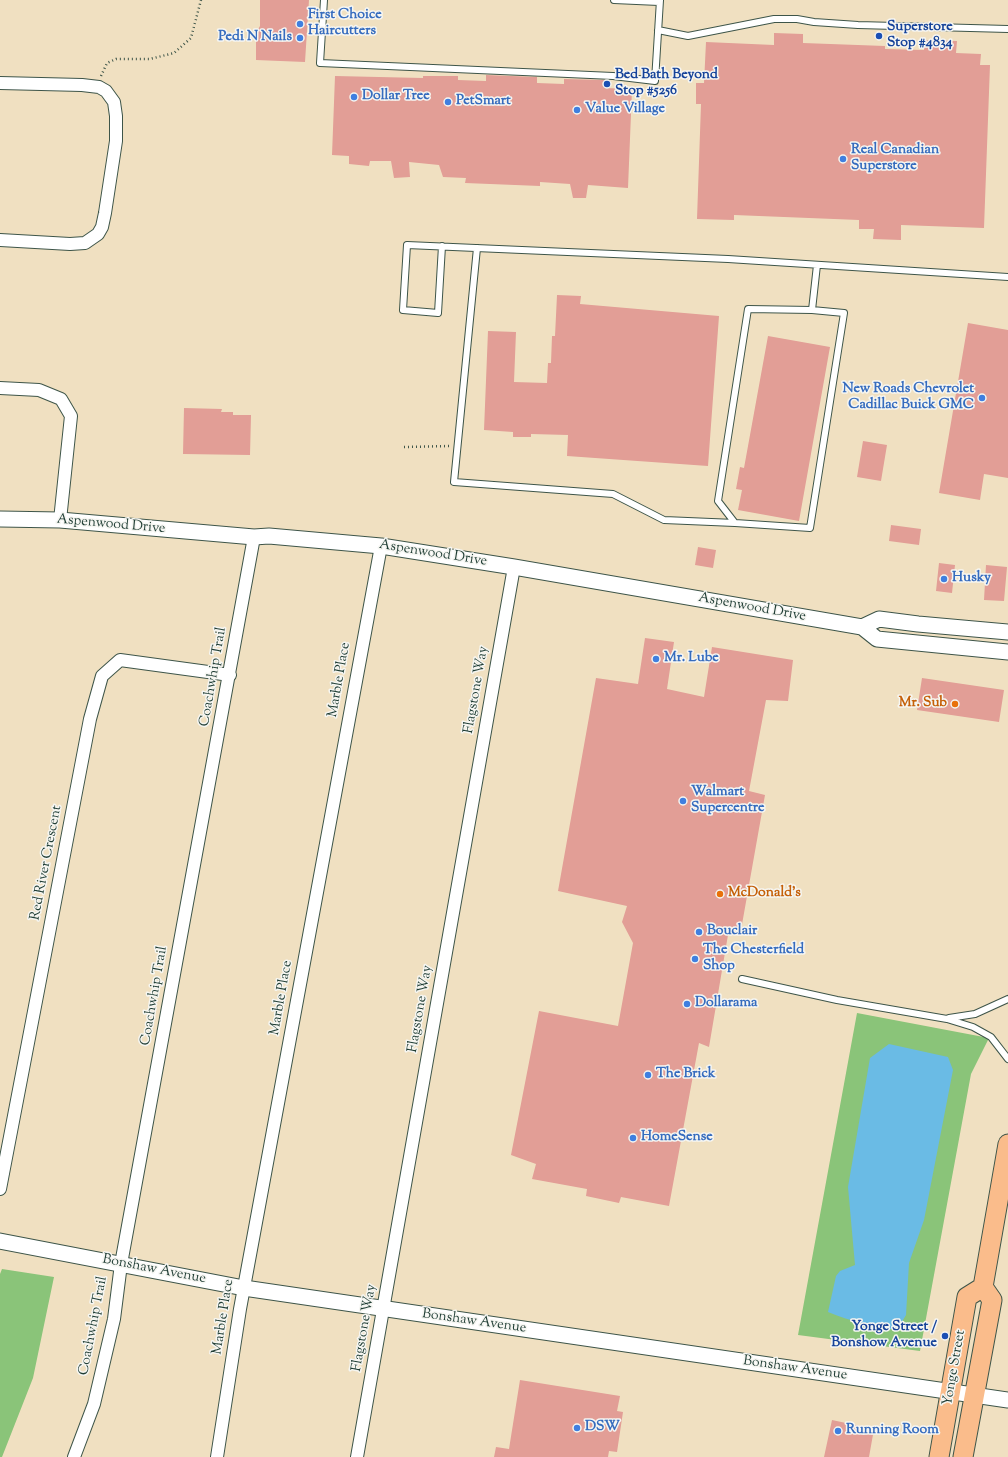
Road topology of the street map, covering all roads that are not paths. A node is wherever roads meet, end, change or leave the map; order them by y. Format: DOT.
graph roads {
  1 [pos="324,0"];
  2 [pos="614,0"];
  3 [pos="659,1"];
  4 [pos="1008,29"];
  5 [pos="658,30"];
  6 [pos="0,83"];
  7 [pos="0,240"];
  8 [pos="442,246"];
  9 [pos="477,248"];
  10 [pos="817,265"];
  11 [pos="1008,277"];
  12 [pos="812,310"];
  13 [pos="0,388"];
  14 [pos="0,519"];
  15 [pos="60,520"];
  16 [pos="734,523"];
  17 [pos="254,537"];
  18 [pos="381,546"];
  19 [pos="514,567"];
  20 [pos="862,627"];
  21 [pos="1008,632"];
  22 [pos="1008,652"];
  23 [pos="230,675"];
  24 [pos="742,979"];
  25 [pos="1008,999"];
  26 [pos="947,1019"];
  27 [pos="1008,1059"];
  28 [pos="1008,1144"];
  29 [pos="0,1189"];
  30 [pos="0,1240"];
  31 [pos="121,1264"];
  32 [pos="983,1287"];
  33 [pos="244,1288"];
  34 [pos="383,1308"];
  35 [pos="950,1391"];
  36 [pos="975,1395"];
  37 [pos="1008,1400"];
  38 [pos="74,1457"];
  39 [pos="217,1457"];
  40 [pos="357,1457"];
  41 [pos="939,1457"];
  42 [pos="963,1457"];
  1 -- 5 [label="lane"];
  2 -- 3 [label="lane"];
  3 -- 5 [label="lane"];
  4 -- 5 [label="lane"];
  6 -- 7 [label="street"];
  8 -- 8 [label="lane"];
  8 -- 9 [label="lane"];
  9 -- 10 [label="lane"];
  9 -- 16 [label="lane"];
  10 -- 11 [label="lane"];
  10 -- 12 [label="lane"];
  12 -- 16 [label="lane"];
  12 -- 16 [label="lane"];
  13 -- 15 [label="street"];
  14 -- 15 [label="street, Aspenwood Drive"];
  15 -- 17 [label="street, Aspenwood Drive"];
  17 -- 18 [label="street, Aspenwood Drive"];
  17 -- 23 [label="street, Coachwhip Trail"];
  18 -- 19 [label="street, Aspenwood Drive"];
  18 -- 33 [label="street, Marble Place"];
  19 -- 20 [label="street, Aspenwood Drive"];
  19 -- 34 [label="street, Flagstone Way"];
  20 -- 21 [label="street"];
  20 -- 22 [label="street, Aspenwood Drive"];
  23 -- 29 [label="street, Red River Crescent"];
  23 -- 31 [label="street, Coachwhip Trail"];
  24 -- 26 [label="lane"];
  25 -- 26 [label="lane"];
  26 -- 27 [label="lane"];
  28 -- 32 [label="main road"];
  30 -- 31 [label="street, Bonshaw Avenue"];
  31 -- 33 [label="street, Bonshaw Avenue"];
  31 -- 38 [label="street, Coachwhip Trail"];
  32 -- 35 [label="main road, Yonge Street"];
  32 -- 36 [label="main road, Yonge Street"];
  33 -- 34 [label="street, Bonshaw Avenue"];
  33 -- 39 [label="street, Marble Place"];
  34 -- 35 [label="street, Bonshaw Avenue"];
  34 -- 40 [label="street, Flagstone Way"];
  35 -- 36 [label="street, Bonshaw Avenue"];
  35 -- 41 [label="main road, Yonge Street"];
  36 -- 37 [label="street, Bonshaw Avenue"];
  36 -- 42 [label="main road, Yonge Street"];
}
